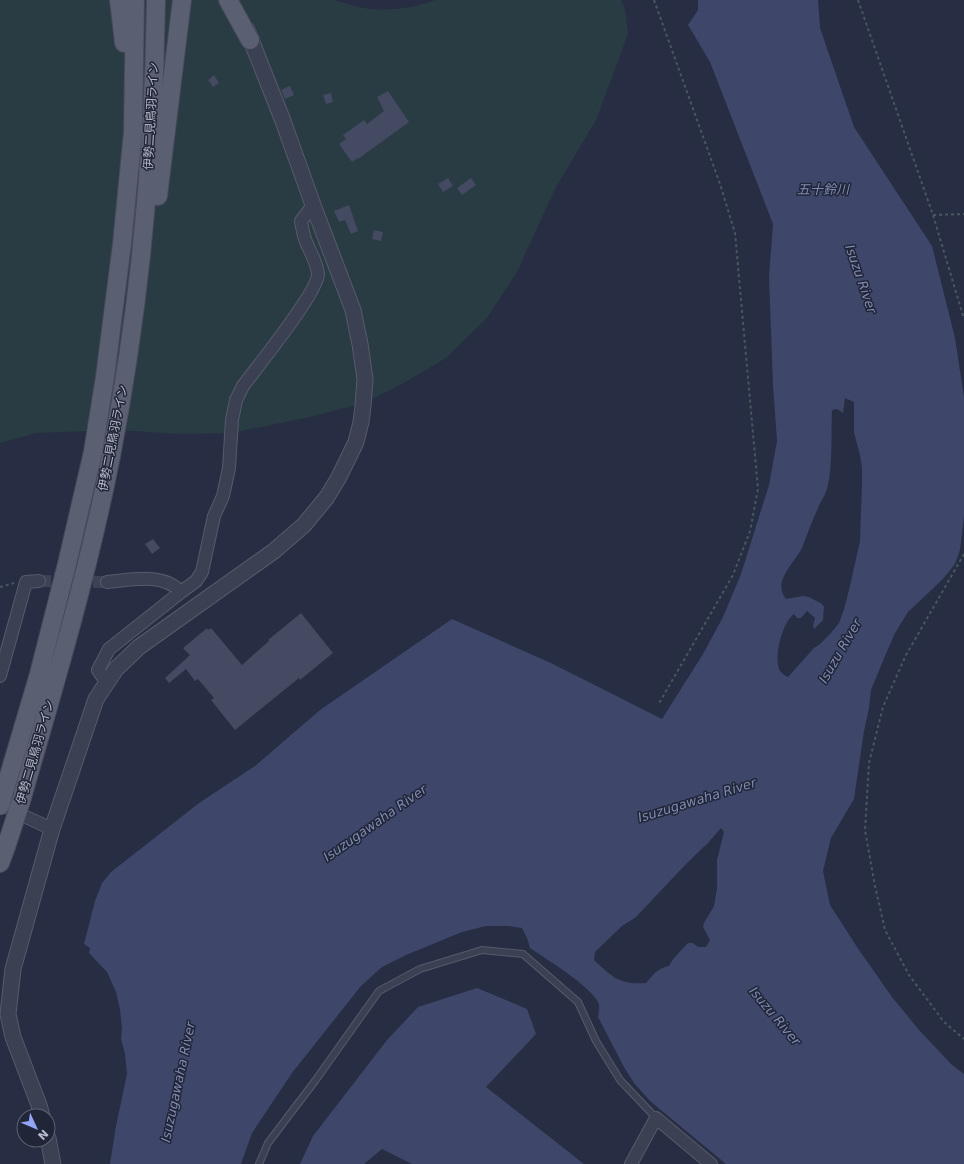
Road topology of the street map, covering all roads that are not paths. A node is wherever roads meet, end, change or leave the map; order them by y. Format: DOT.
graph roads {
  1 [pos="119,0"];
  2 [pos="135,0"];
  3 [pos="156,0"];
  4 [pos="182,0"];
  5 [pos="228,0"];
  6 [pos="237,0"];
  7 [pos="250,40"];
  8 [pos="128,188"];
  9 [pos="312,205"];
  10 [pos="124,379"];
  11 [pos="39,581"];
  12 [pos="107,582"];
  13 [pos="181,592"];
  14 [pos="0,676"];
  15 [pos="106,682"];
  16 [pos="2,800"];
  17 [pos="52,829"];
  18 [pos="3,855"];
  19 [pos="39,1108"];
  20 [pos="656,1118"];
  21 [pos="50,1148"];
  22 [pos="53,1164"];
  23 [pos="259,1164"];
  24 [pos="631,1164"];
  25 [pos="711,1164"];
  1 -- 8 [label="main road"];
  2 -- 8 [label="main road, 伊勢二見鳥羽ライン"];
  3 -- 10 [label="main road, 伊勢二見鳥羽ライン"];
  4 -- 10 [label="main road"];
  5 -- 7 [label="main road"];
  6 -- 7 [label="street"];
  7 -- 9 [label="street"];
  8 -- 16 [label="main road, 伊勢二見鳥羽ライン"];
  9 -- 13 [label="street"];
  9 -- 15 [label="street"];
  10 -- 18 [label="main road, 伊勢二見鳥羽ライン, bridge"];
  11 -- 14 [label="street"];
  12 -- 13 [label="street"];
  13 -- 15 [label="street"];
  15 -- 17 [label="street"];
  16 -- 17 [label="street"];
  17 -- 19 [label="street"];
  20 -- 23 [label="lane"];
  20 -- 24 [label="street"];
  20 -- 25 [label="street"];
  21 -- 22 [label="street"];
}
